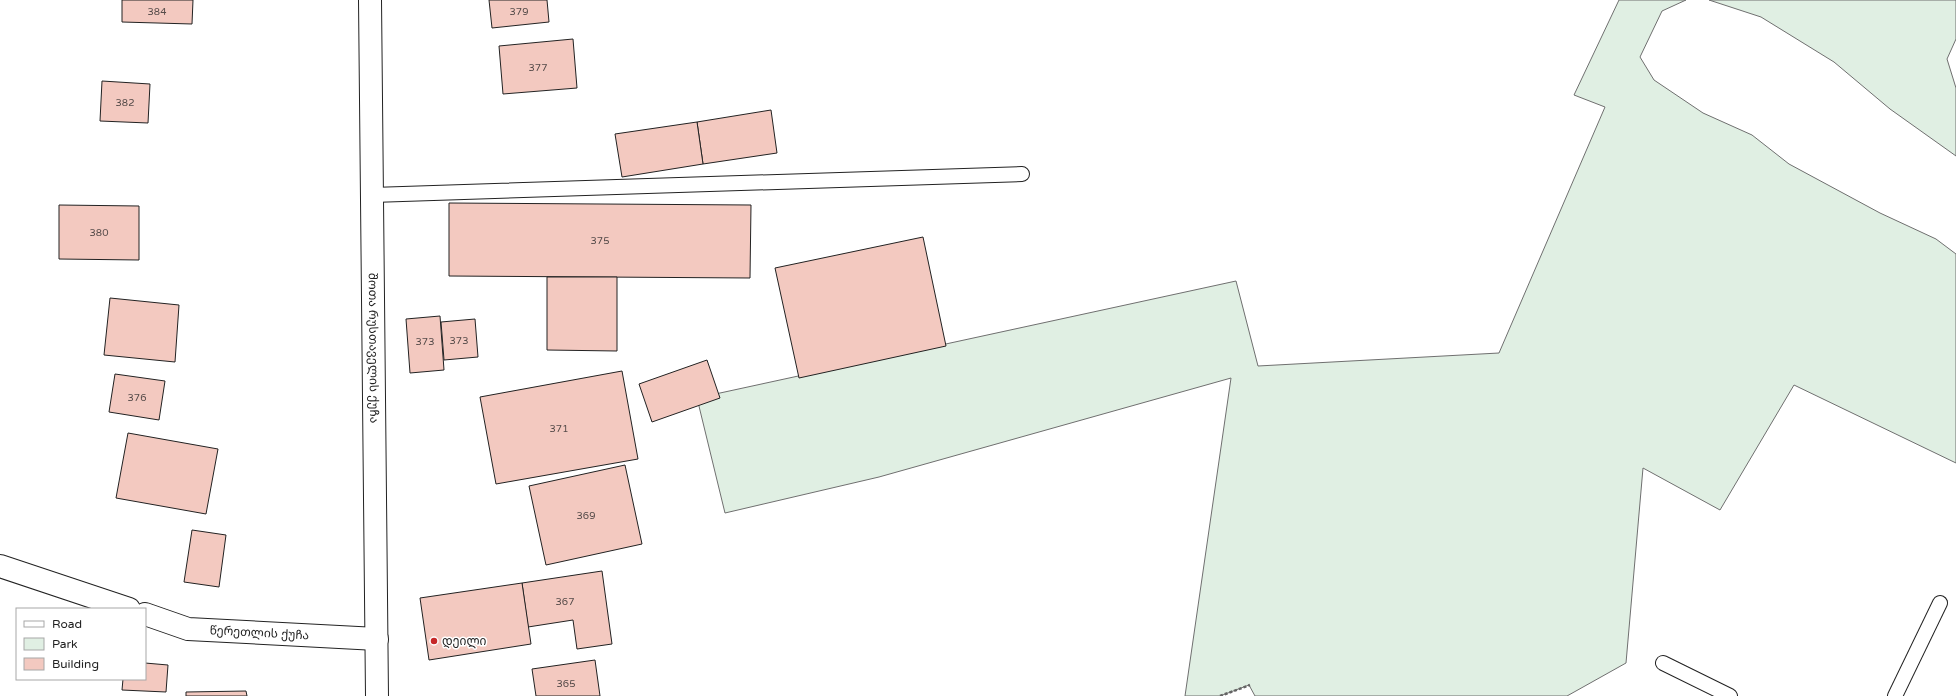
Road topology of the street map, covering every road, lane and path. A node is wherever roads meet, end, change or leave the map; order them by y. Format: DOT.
graph roads {
  1 [pos="370,0"];
  2 [pos="1022,174"];
  3 [pos="372,196"];
  4 [pos="0,566"];
  5 [pos="1940,603"];
  6 [pos="126,608"];
  7 [pos="146,614"];
  8 [pos="377,639"];
  9 [pos="1663,663"];
  10 [pos="1250,685"];
  11 [pos="377,696"];
  12 [pos="1220,696"];
  13 [pos="1730,696"];
  14 [pos="1895,696"];
  1 -- 3 [label="main road, შოთა რუსთაველის ქუჩა"];
  2 -- 3 [label="lane"];
  3 -- 8 [label="main road, შოთა რუსთაველის ქუჩა"];
  4 -- 6 [label="main road"];
  5 -- 14 [label="lane"];
  7 -- 8 [label="main road, წერეთლის ქუჩა"];
  8 -- 11 [label="main road, შოთა რუსთაველის ქუჩა"];
  9 -- 13 [label="lane"];
  10 -- 12 [label="path"];
}
